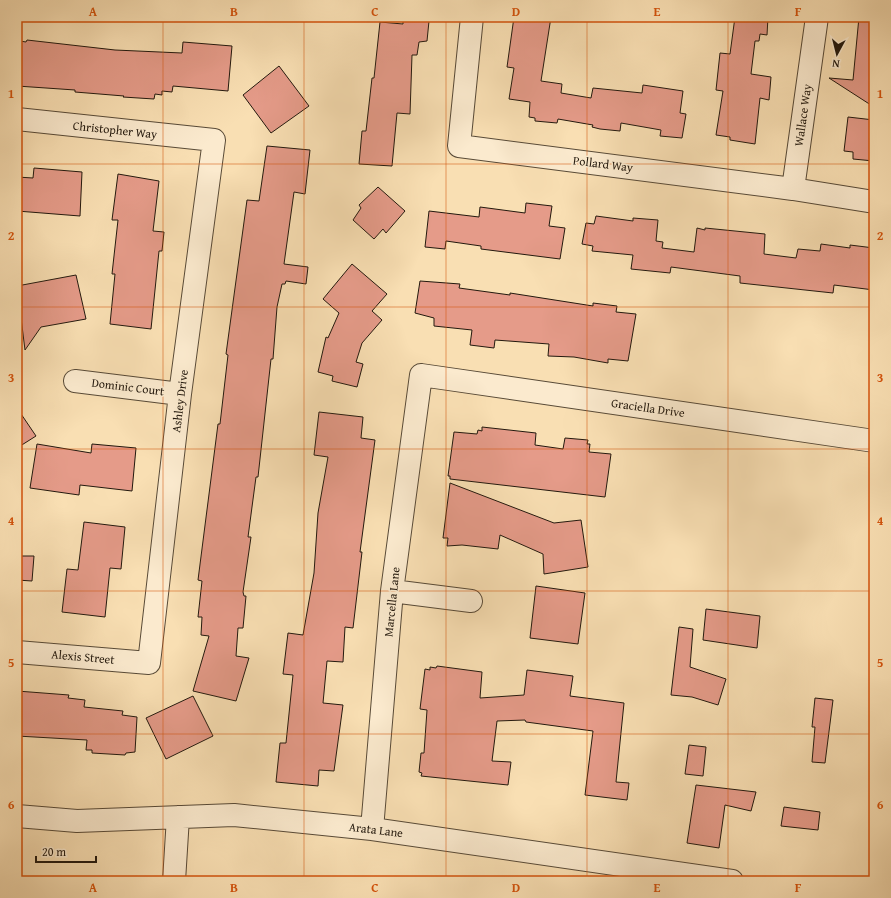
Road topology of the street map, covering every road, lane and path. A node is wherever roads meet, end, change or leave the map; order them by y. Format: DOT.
graph roads {
  1 [pos="472,17"];
  2 [pos="817,17"];
  3 [pos="17,119"];
  4 [pos="214,140"];
  5 [pos="793,189"];
  6 [pos="874,202"];
  7 [pos="421,375"];
  8 [pos="75,380"];
  9 [pos="180,394"];
  10 [pos="874,441"];
  11 [pos="392,592"];
  12 [pos="471,601"];
  13 [pos="17,652"];
  14 [pos="149,663"];
  15 [pos="17,816"];
  16 [pos="178,817"];
  17 [pos="372,829"];
  18 [pos="174,881"];
  19 [pos="732,881"];
  1 -- 5 [label="street, Pollard Way"];
  2 -- 5 [label="street, Wallace Way"];
  3 -- 4 [label="street, Christopher Way"];
  4 -- 9 [label="street, Ashley Drive"];
  5 -- 6 [label="street, Pollard Way"];
  7 -- 10 [label="street, Graciella Drive"];
  7 -- 11 [label="street, Marcella Lane"];
  8 -- 9 [label="street, Dominic Court"];
  9 -- 14 [label="street, Ashley Drive"];
  11 -- 12 [label="street"];
  11 -- 17 [label="street, Marcella Lane"];
  13 -- 14 [label="street, Alexis Street"];
  15 -- 16 [label="street, Arata Lane"];
  16 -- 17 [label="street, Arata Lane"];
  16 -- 18 [label="street"];
  17 -- 19 [label="street, Arata Lane"];
}
